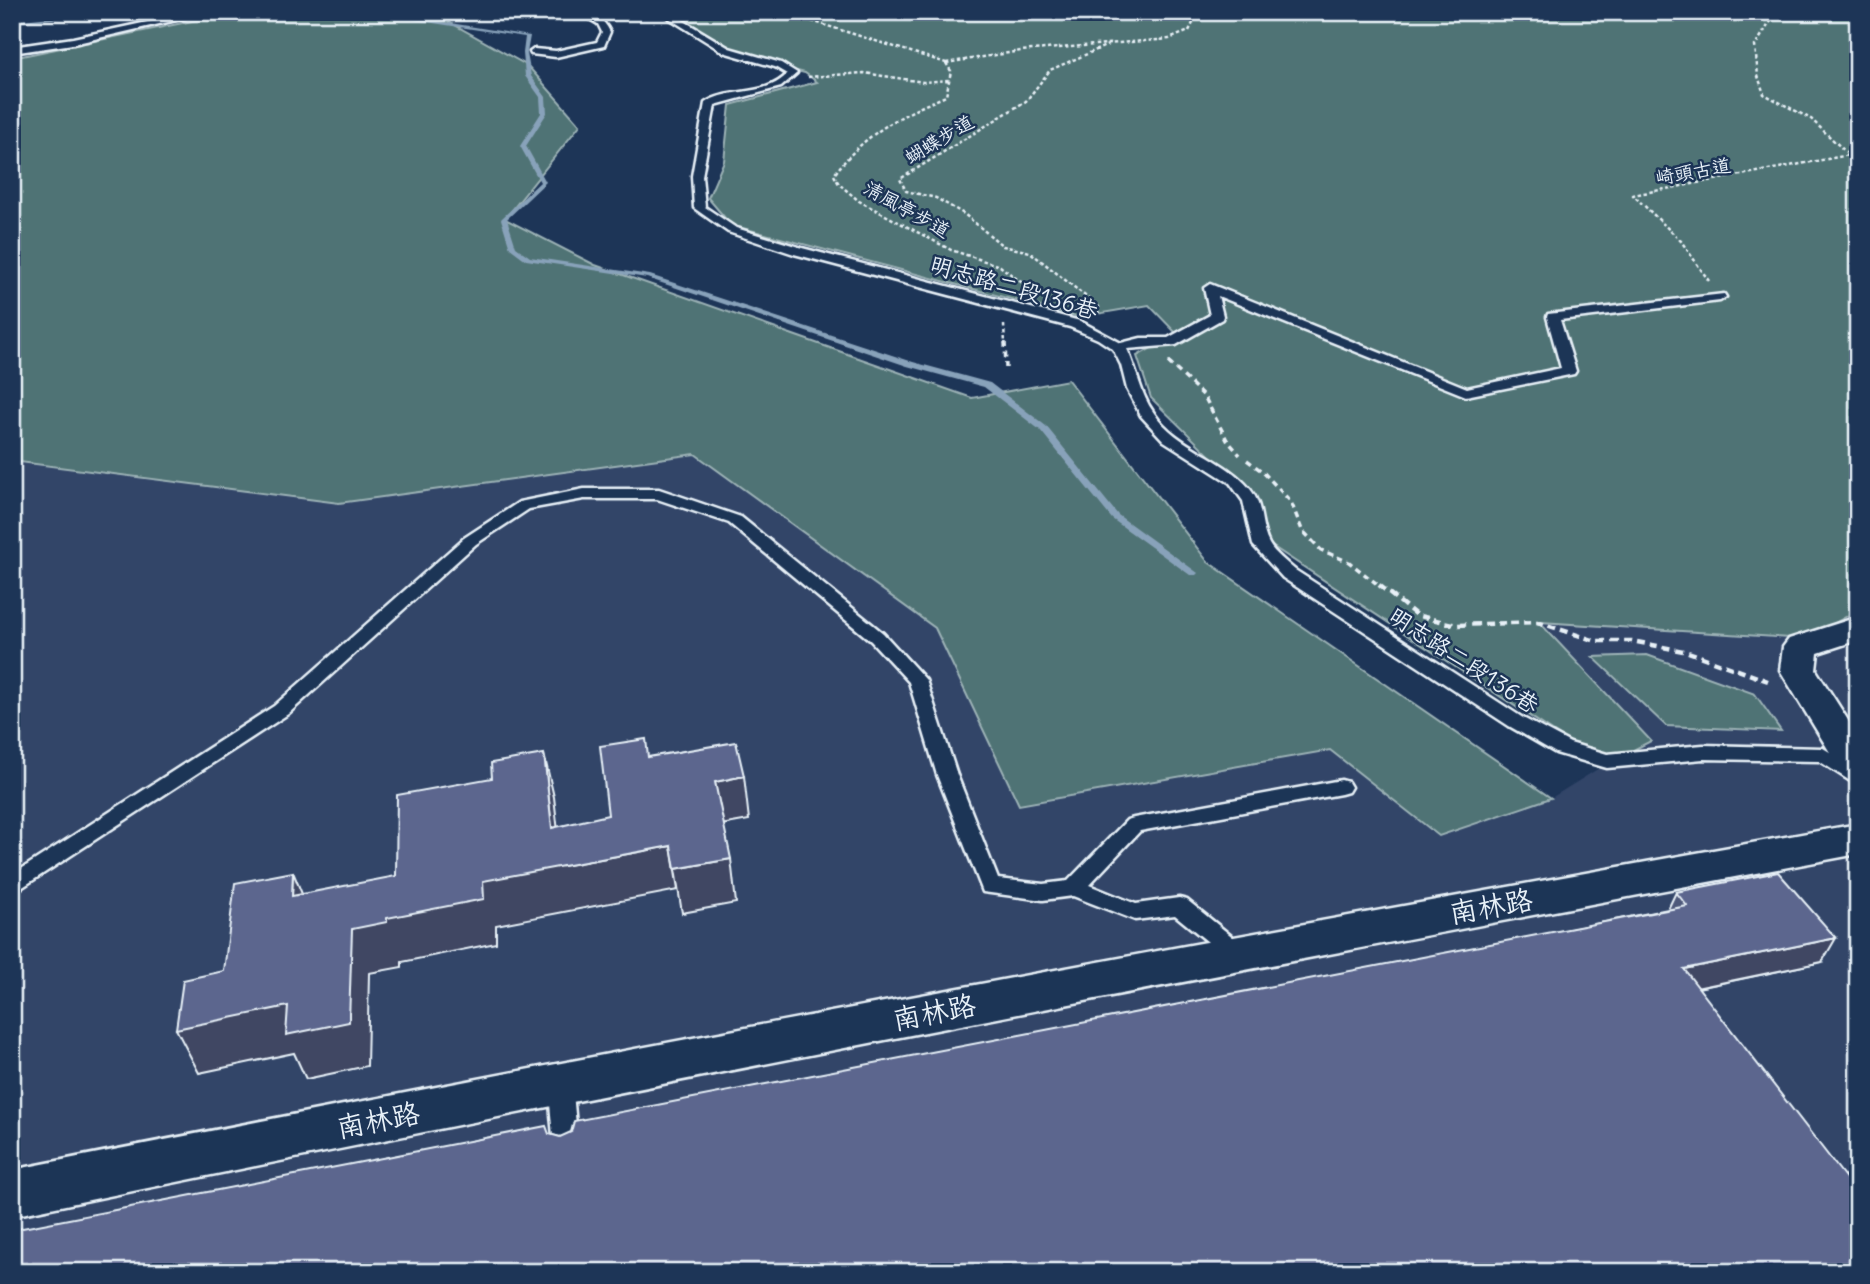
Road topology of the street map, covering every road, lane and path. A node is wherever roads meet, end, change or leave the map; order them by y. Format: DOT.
graph roads {
  1 [pos="207,12"];
  2 [pos="582,12"];
  3 [pos="663,12"];
  4 [pos="783,12"];
  5 [pos="1193,12"];
  6 [pos="1768,12"];
  7 [pos="1108,45"];
  8 [pos="12,50"];
  9 [pos="534,52"];
  10 [pos="946,63"];
  11 [pos="789,79"];
  12 [pos="950,80"];
  13 [pos="1849,155"];
  14 [pos="1858,177"];
  15 [pos="1720,296"];
  16 [pos="1009,307"];
  17 [pos="1075,324"];
  18 [pos="1094,332"];
  19 [pos="1122,346"];
  20 [pos="1006,368"];
  21 [pos="1858,628"];
  22 [pos="1811,694"];
  23 [pos="1858,760"];
  24 [pos="1858,779"];
  25 [pos="1341,787"];
  26 [pos="1858,839"];
  27 [pos="12,886"];
  28 [pos="1074,888"];
  29 [pos="1237,953"];
  30 [pos="560,1082"];
  31 [pos="566,1147"];
  32 [pos="12,1193"];
  1 -- 8 [label="lane"];
  2 -- 9 [label="lane"];
  3 -- 11 [label="lane"];
  4 -- 10 [label="path"];
  5 -- 7 [label="path, 蝴蝶步道"];
  6 -- 13 [label="path"];
  7 -- 10 [label="path, 蝴蝶步道"];
  7 -- 18 [label="path, 蝴蝶步道"];
  10 -- 12 [label="path"];
  11 -- 12 [label="path"];
  11 -- 16 [label="lane, 明志路二段136巷"];
  12 -- 17 [label="path, 清風亭步道"];
  13 -- 14 [label="path"];
  13 -- 15 [label="path, 崎頭古道"];
  15 -- 19 [label="lane"];
  16 -- 17 [label="lane, 明志路二段136巷"];
  16 -- 20 [label="path"];
  17 -- 18 [label="lane, 明志路二段136巷"];
  18 -- 19 [label="lane, 明志路二段136巷"];
  19 -- 22 [label="path"];
  19 -- 24 [label="lane, 明志路二段136巷"];
  21 -- 22 [label="street"];
  22 -- 23 [label="street"];
  25 -- 28 [label="lane"];
  26 -- 29 [label="street, 南林路"];
  27 -- 28 [label="lane"];
  28 -- 29 [label="lane"];
  29 -- 30 [label="street, 南林路"];
  30 -- 31 [label="lane"];
  30 -- 32 [label="street, 南林路"];
}
